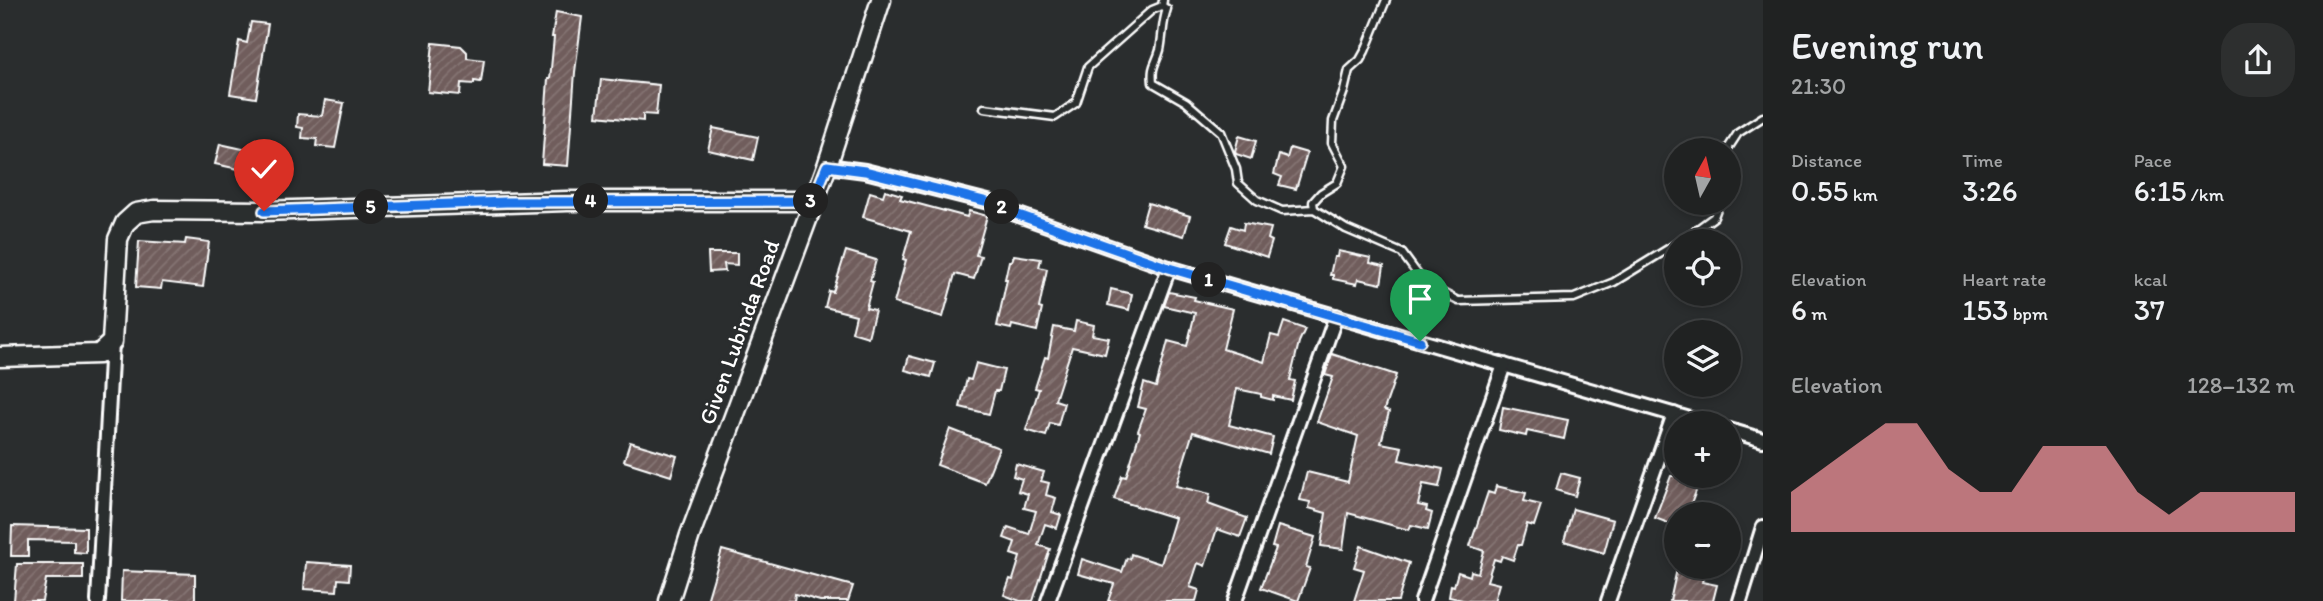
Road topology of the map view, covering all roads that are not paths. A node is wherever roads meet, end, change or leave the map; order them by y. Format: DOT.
graph roads {
  1 [pos="881,0"];
  2 [pos="1386,0"];
  3 [pos="1162,3"];
  4 [pos="984,108"];
  5 [pos="1763,117"];
  6 [pos="1735,138"];
  7 [pos="827,166"];
  8 [pos="813,201"];
  9 [pos="1314,209"];
  10 [pos="1715,215"];
  11 [pos="1697,229"];
  12 [pos="1664,252"];
  13 [pos="1169,268"];
  14 [pos="1336,316"];
  15 [pos="107,354"];
  16 [pos="0,358"];
  17 [pos="1504,365"];
  18 [pos="1664,411"];
  19 [pos="1741,434"];
  20 [pos="1763,440"];
  21 [pos="1664,442"];
  22 [pos="1763,527"];
  23 [pos="98,601"];
  24 [pos="668,601"];
  25 [pos="1048,601"];
  26 [pos="1235,601"];
  27 [pos="1422,601"];
  28 [pos="1608,601"];
  29 [pos="1740,601"];
  1 -- 7 [label="street, Given Lubinda Road"];
  2 -- 9 [label="lane"];
  3 -- 4 [label="lane"];
  3 -- 9 [label="lane"];
  5 -- 6 [label="lane"];
  7 -- 8 [label="street, Given Lubinda Road"];
  7 -- 13 [label="street"];
  8 -- 15 [label="street"];
  8 -- 24 [label="street, Given Lubinda Road"];
  9 -- 12 [label="lane"];
  10 -- 11 [label="lane"];
  13 -- 14 [label="street"];
  13 -- 25 [label="street"];
  14 -- 17 [label="street"];
  14 -- 26 [label="street"];
  15 -- 16 [label="street"];
  15 -- 23 [label="street"];
  17 -- 18 [label="street"];
  17 -- 27 [label="street"];
  19 -- 20 [label="street"];
  21 -- 28 [label="street"];
  22 -- 29 [label="street"];
}
